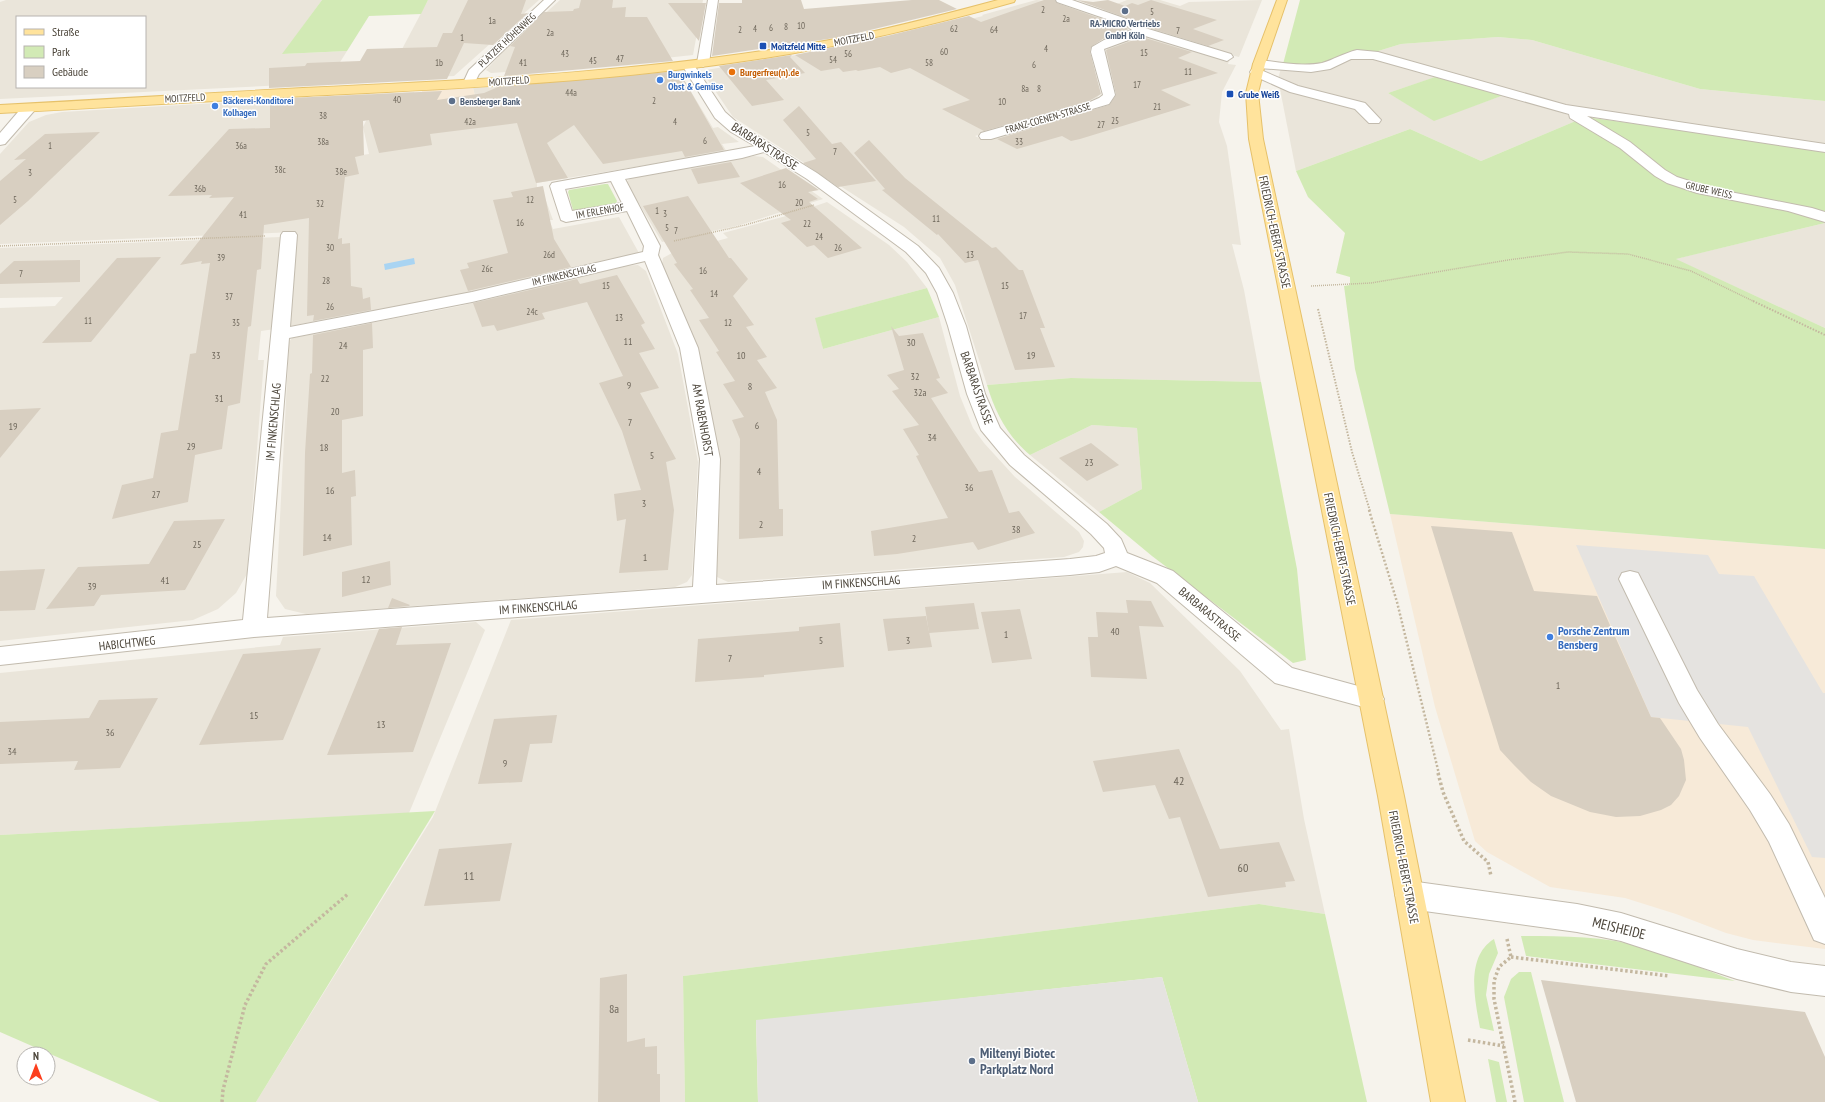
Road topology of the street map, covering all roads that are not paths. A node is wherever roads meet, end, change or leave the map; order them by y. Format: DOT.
graph roads {
  1 [pos="550,0"];
  2 [pos="713,0"];
  3 [pos="1010,0"];
  4 [pos="1061,0"];
  5 [pos="1282,0"];
  6 [pos="1141,31"];
  7 [pos="1227,57"];
  8 [pos="703,63"];
  9 [pos="688,65"];
  10 [pos="1258,68"];
  11 [pos="469,83"];
  12 [pos="29,108"];
  13 [pos="0,109"];
  14 [pos="1565,109"];
  15 [pos="1374,120"];
  16 [pos="986,136"];
  17 [pos="0,141"];
  18 [pos="765,148"];
  19 [pos="1825,148"];
  20 [pos="616,176"];
  21 [pos="630,206"];
  22 [pos="1825,218"];
  23 [pos="290,235"];
  24 [pos="651,251"];
  25 [pos="282,334"];
  26 [pos="1116,557"];
  27 [pos="1630,578"];
  28 [pos="704,594"];
  29 [pos="254,628"];
  30 [pos="0,656"];
  31 [pos="1371,699"];
  32 [pos="1410,895"];
  33 [pos="1825,930"];
  34 [pos="1825,981"];
  35 [pos="1448,1102"];
  1 -- 11 [label="street, PLATZER HÖHENWEG"];
  2 -- 8 [label="street"];
  3 -- 8 [label="main road, MOITZFELD"];
  4 -- 6 [label="street"];
  5 -- 10 [label="main road, FRIEDRICH-EBERT-STRASSE"];
  6 -- 7 [label="street"];
  6 -- 16 [label="street, FRANZ-COENEN-STRASSE"];
  8 -- 9 [label="main road, MOITZFELD"];
  9 -- 11 [label="main road, MOITZFELD"];
  9 -- 18 [label="street, BARBARASTRASSE"];
  10 -- 14 [label="street, GRUBE WEISS"];
  10 -- 15 [label="street"];
  10 -- 31 [label="main road, FRIEDRICH-EBERT-STRASSE"];
  11 -- 12 [label="main road, MOITZFELD"];
  12 -- 13 [label="main road, MOITZFELD"];
  12 -- 17 [label="street"];
  14 -- 19 [label="street, GRUBE WEISS"];
  14 -- 22 [label="street, GRUBE WEISS"];
  18 -- 20 [label="street, IM ERLENHOF"];
  18 -- 26 [label="street, BARBARASTRASSE"];
  20 -- 21 [label="street, IM ERLENHOF"];
  20 -- 21 [label="street, IM ERLENHOF"];
  21 -- 24 [label="street, IM ERLENHOF"];
  23 -- 25 [label="street, IM FINKENSCHLAG"];
  24 -- 25 [label="street, IM FINKENSCHLAG"];
  24 -- 28 [label="street, AM RABENHORST"];
  25 -- 29 [label="street, IM FINKENSCHLAG"];
  26 -- 28 [label="street, IM FINKENSCHLAG"];
  26 -- 31 [label="street, BARBARASTRASSE"];
  27 -- 33 [label="street"];
  28 -- 29 [label="street, IM FINKENSCHLAG"];
  29 -- 30 [label="street, HABICHTWEG"];
  31 -- 32 [label="main road, FRIEDRICH-EBERT-STRASSE"];
  32 -- 34 [label="street, MEISHEIDE"];
  32 -- 35 [label="main road, FRIEDRICH-EBERT-STRASSE"];
}
